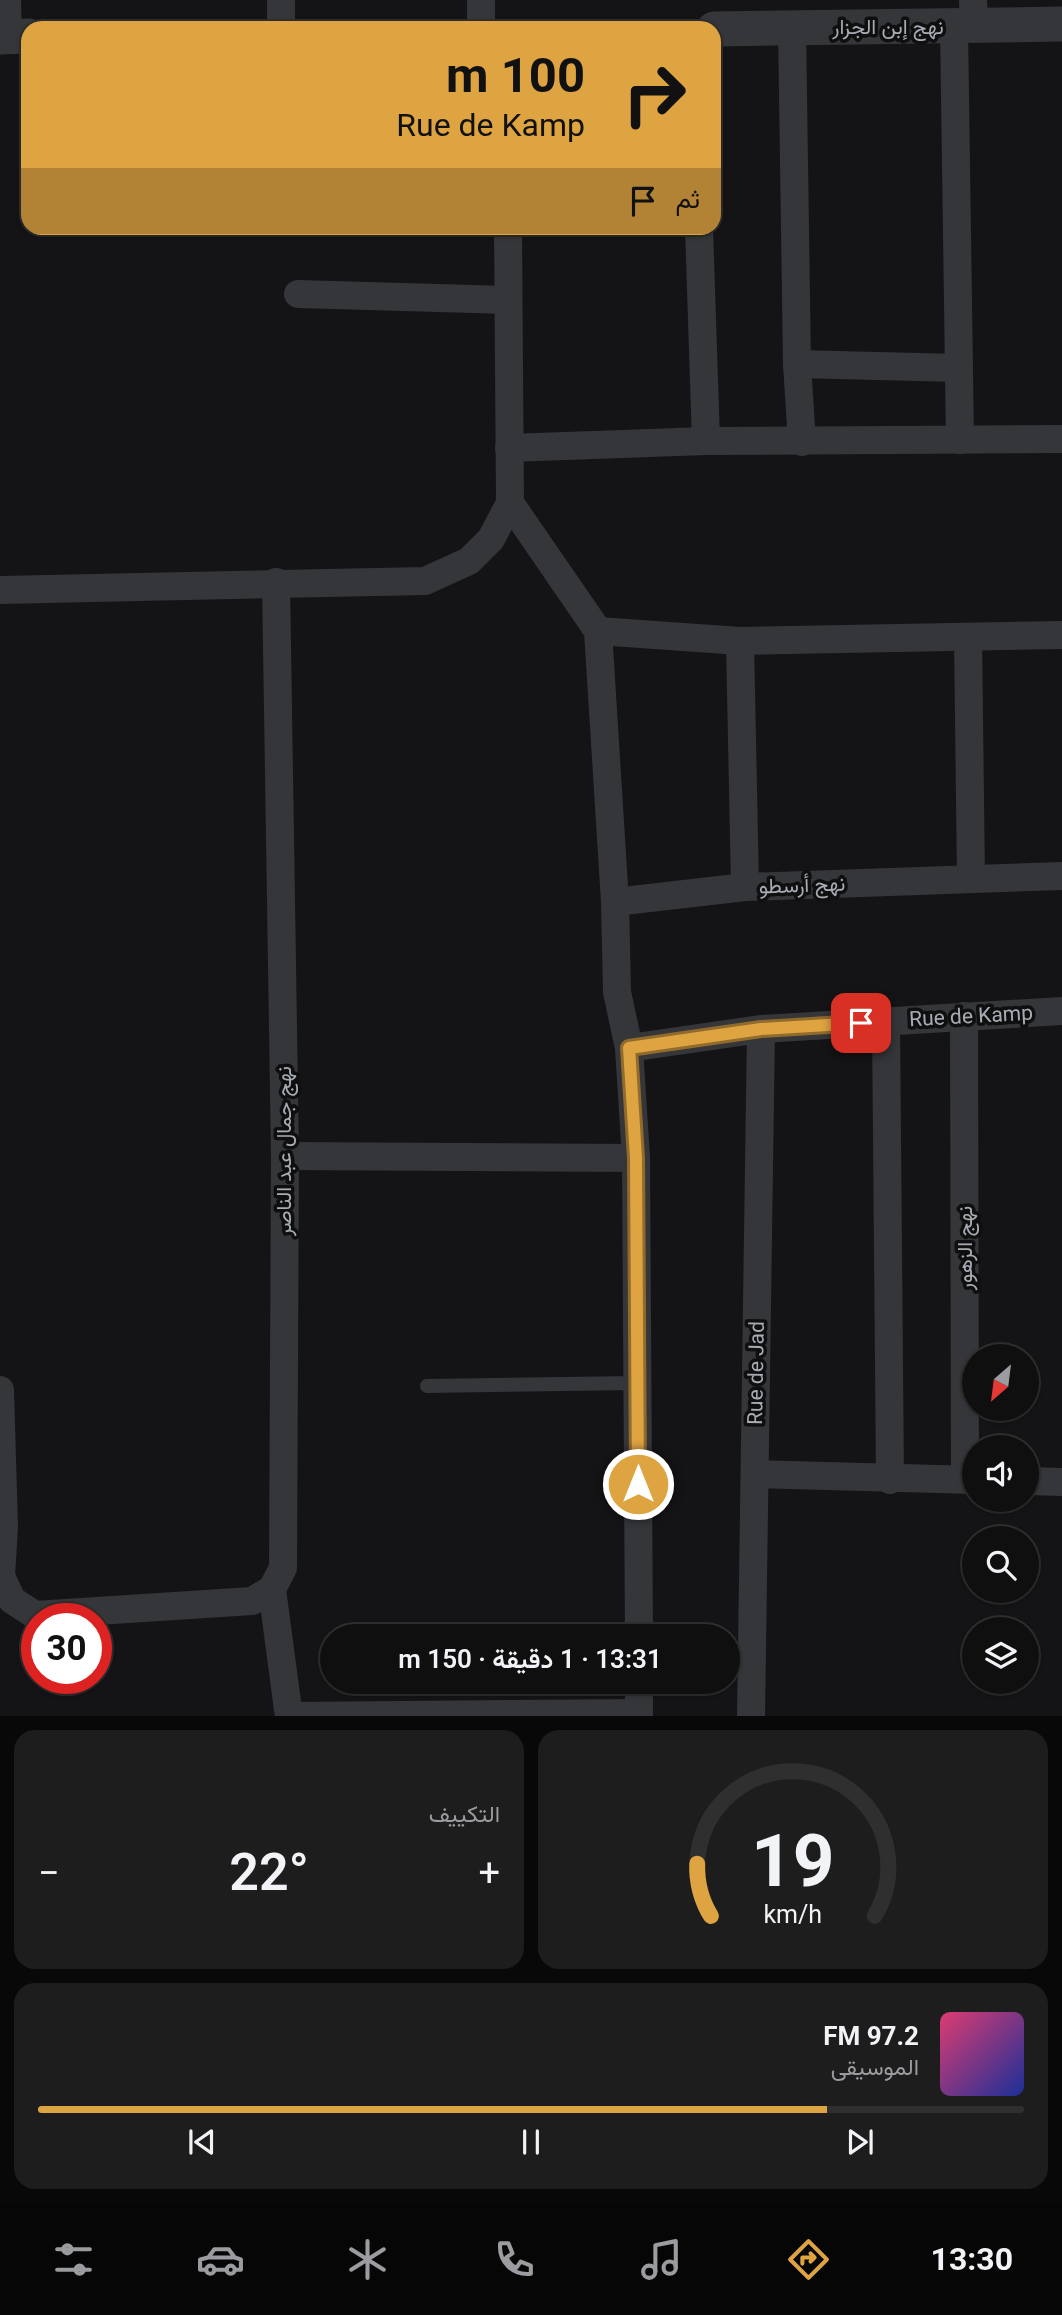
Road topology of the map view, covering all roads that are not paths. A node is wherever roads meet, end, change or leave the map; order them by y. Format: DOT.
graph roads {
  1 [pos="7,0"];
  2 [pos="281,0"];
  3 [pos="481,0"];
  4 [pos="967,17"];
  5 [pos="281,21"];
  6 [pos="481,21"];
  7 [pos="1062,24"];
  8 [pos="792,27"];
  9 [pos="721,29"];
  10 [pos="12,36"];
  11 [pos="508,235"];
  12 [pos="699,235"];
  13 [pos="298,294"];
  14 [pos="508,300"];
  15 [pos="797,364"];
  16 [pos="959,368"];
  17 [pos="1062,439"];
  18 [pos="960,440"];
  19 [pos="706,441"];
  20 [pos="802,442"];
  21 [pos="509,448"];
  22 [pos="510,503"];
  23 [pos="276,582"];
  24 [pos="0,590"];
  25 [pos="598,631"];
  26 [pos="1062,635"];
  27 [pos="968,637"];
  28 [pos="740,641"];
  29 [pos="1062,876"];
  30 [pos="971,879"];
  31 [pos="745,887"];
  32 [pos="615,902"];
  33 [pos="1062,1011"];
  34 [pos="964,1016"];
  35 [pos="886,1021"];
  36 [pos="761,1029"];
  37 [pos="629,1048"];
  38 [pos="285,1156"];
  39 [pos="636,1158"];
  40 [pos="637,1382"];
  41 [pos="427,1386"];
  42 [pos="0,1390"];
  43 [pos="969,1435"];
  44 [pos="755,1474"];
  45 [pos="890,1479"];
  46 [pos="962,1480"];
  47 [pos="1039,1482"];
  48 [pos="1062,1482"];
  49 [pos="2,1527"];
  50 [pos="272,1589"];
  51 [pos="639,1624"];
  52 [pos="639,1694"];
  53 [pos="639,1715"];
  54 [pos="289,1716"];
  55 [pos="751,1716"];
  1 -- 10 [label="street"];
  2 -- 5 [label="street"];
  3 -- 6 [label="street"];
  4 -- 7 [label="street, نهج إبن الجزار"];
  4 -- 8 [label="street, نهج إبن الجزار"];
  4 -- 16 [label="street"];
  8 -- 9 [label="street, نهج إبن الجزار"];
  8 -- 15 [label="street"];
  11 -- 14 [label="street"];
  12 -- 19 [label="street"];
  13 -- 14 [label="street"];
  14 -- 21 [label="street"];
  15 -- 16 [label="street"];
  15 -- 20 [label="street"];
  16 -- 18 [label="street"];
  17 -- 18 [label="street"];
  18 -- 20 [label="street"];
  19 -- 20 [label="street"];
  19 -- 21 [label="street"];
  21 -- 22 [label="street"];
  22 -- 23 [label="street"];
  22 -- 25 [label="street"];
  23 -- 24 [label="street"];
  23 -- 38 [label="street, نهج جمال عبد الناصر"];
  25 -- 28 [label="street"];
  25 -- 32 [label="street"];
  26 -- 27 [label="street"];
  27 -- 28 [label="street"];
  27 -- 30 [label="street"];
  28 -- 31 [label="street, نهج أرسطو"];
  29 -- 30 [label="street, نهج أرسطو"];
  30 -- 31 [label="street, نهج أرسطو"];
  31 -- 32 [label="street"];
  32 -- 37 [label="street"];
  33 -- 34 [label="street, Rue de Kamp"];
  34 -- 35 [label="street, Rue de Kamp"];
  34 -- 43 [label="street, نهج الزهور"];
  35 -- 36 [label="street, Rue de Kamp"];
  35 -- 45 [label="street"];
  36 -- 37 [label="street, Rue de Kamp"];
  36 -- 44 [label="street, Rue de Jad"];
  37 -- 39 [label="street"];
  38 -- 39 [label="street"];
  38 -- 50 [label="street, نهج جمال عبد الناصر"];
  39 -- 40 [label="street"];
  40 -- 41 [label="lane"];
  40 -- 51 [label="street"];
  42 -- 49 [label="street"];
  44 -- 45 [label="street"];
  44 -- 55 [label="street, Rue de Jad"];
  45 -- 46 [label="street"];
  47 -- 48 [label="street"];
  49 -- 50 [label="street"];
  50 -- 54 [label="street, نهج جمال عبد الناصر"];
  52 -- 53 [label="street"];
  53 -- 54 [label="street"];
}
